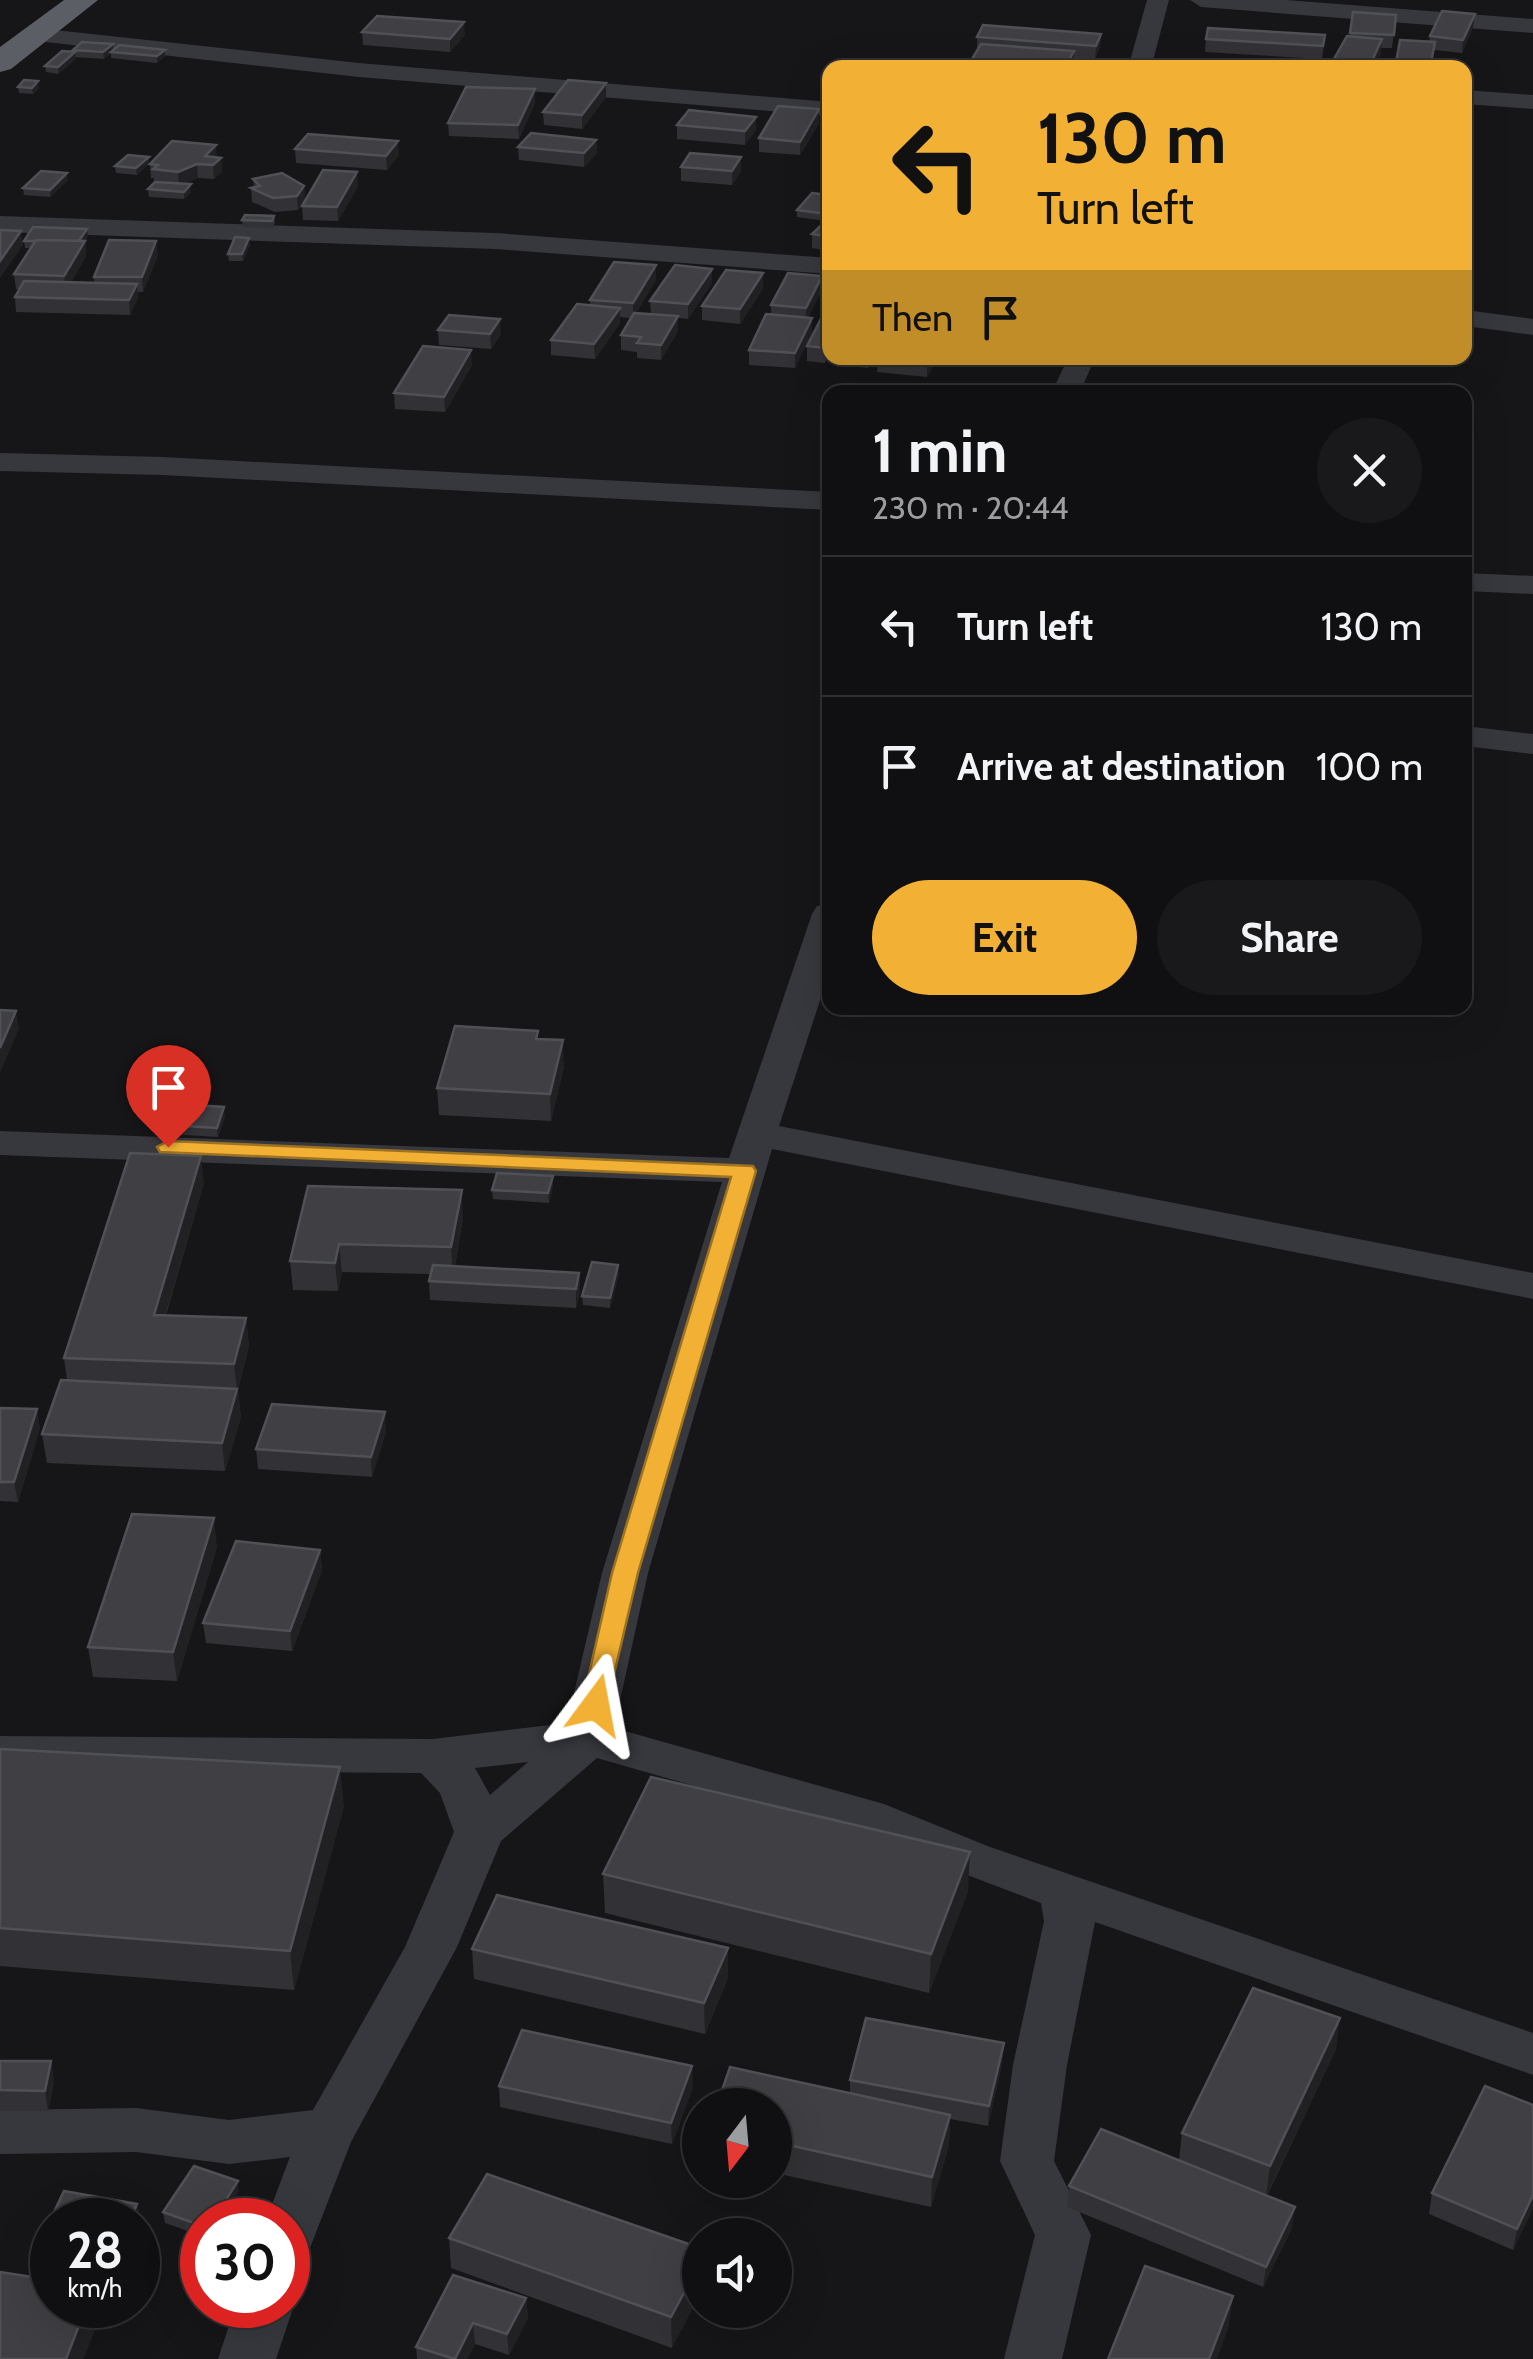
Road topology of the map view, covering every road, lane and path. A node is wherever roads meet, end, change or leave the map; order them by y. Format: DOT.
graph roads {
  1 [pos="84,0"];
  2 [pos="1158,0"];
  3 [pos="1201,0"];
  4 [pos="1416,8"];
  5 [pos="1533,26"];
  6 [pos="36,35"];
  7 [pos="1141,60"];
  8 [pos="0,62"];
  9 [pos="1472,98"];
  10 [pos="1533,102"];
  11 [pos="822,108"];
  12 [pos="0,224"];
  13 [pos="822,265"];
  14 [pos="1472,319"];
  15 [pos="1533,328"];
  16 [pos="0,462"];
  17 [pos="822,501"];
  18 [pos="1472,582"];
  19 [pos="1533,586"];
  20 [pos="1472,737"];
  21 [pos="1533,744"];
  22 [pos="822,938"];
  23 [pos="0,1143"];
  24 [pos="751,1152"];
  25 [pos="1533,1286"];
  26 [pos="588,1738"];
  27 [pos="0,1753"];
  28 [pos="433,1756"];
  29 [pos="479,1832"];
  30 [pos="1063,1889"];
  31 [pos="1533,2054"];
  32 [pos="329,2130"];
  33 [pos="0,2132"];
  34 [pos="301,2198"];
  35 [pos="257,2328"];
  36 [pos="247,2359"];
  37 [pos="1033,2359"];
  1 -- 6 [label="highway"];
  2 -- 7 [label="street"];
  3 -- 4 [label="street"];
  4 -- 5 [label="street"];
  6 -- 8 [label="highway"];
  6 -- 11 [label="street"];
  9 -- 10 [label="street"];
  12 -- 13 [label="street"];
  14 -- 15 [label="street"];
  16 -- 17 [label="street"];
  18 -- 19 [label="street"];
  20 -- 21 [label="street"];
  22 -- 24 [label="street"];
  23 -- 24 [label="street"];
  24 -- 25 [label="street"];
  24 -- 26 [label="street"];
  26 -- 28 [label="street"];
  26 -- 29 [label="street"];
  26 -- 30 [label="street"];
  27 -- 28 [label="street"];
  28 -- 29 [label="street"];
  29 -- 32 [label="street"];
  30 -- 31 [label="street"];
  30 -- 37 [label="street"];
  32 -- 33 [label="street"];
  32 -- 34 [label="street"];
  35 -- 36 [label="street"];
}
